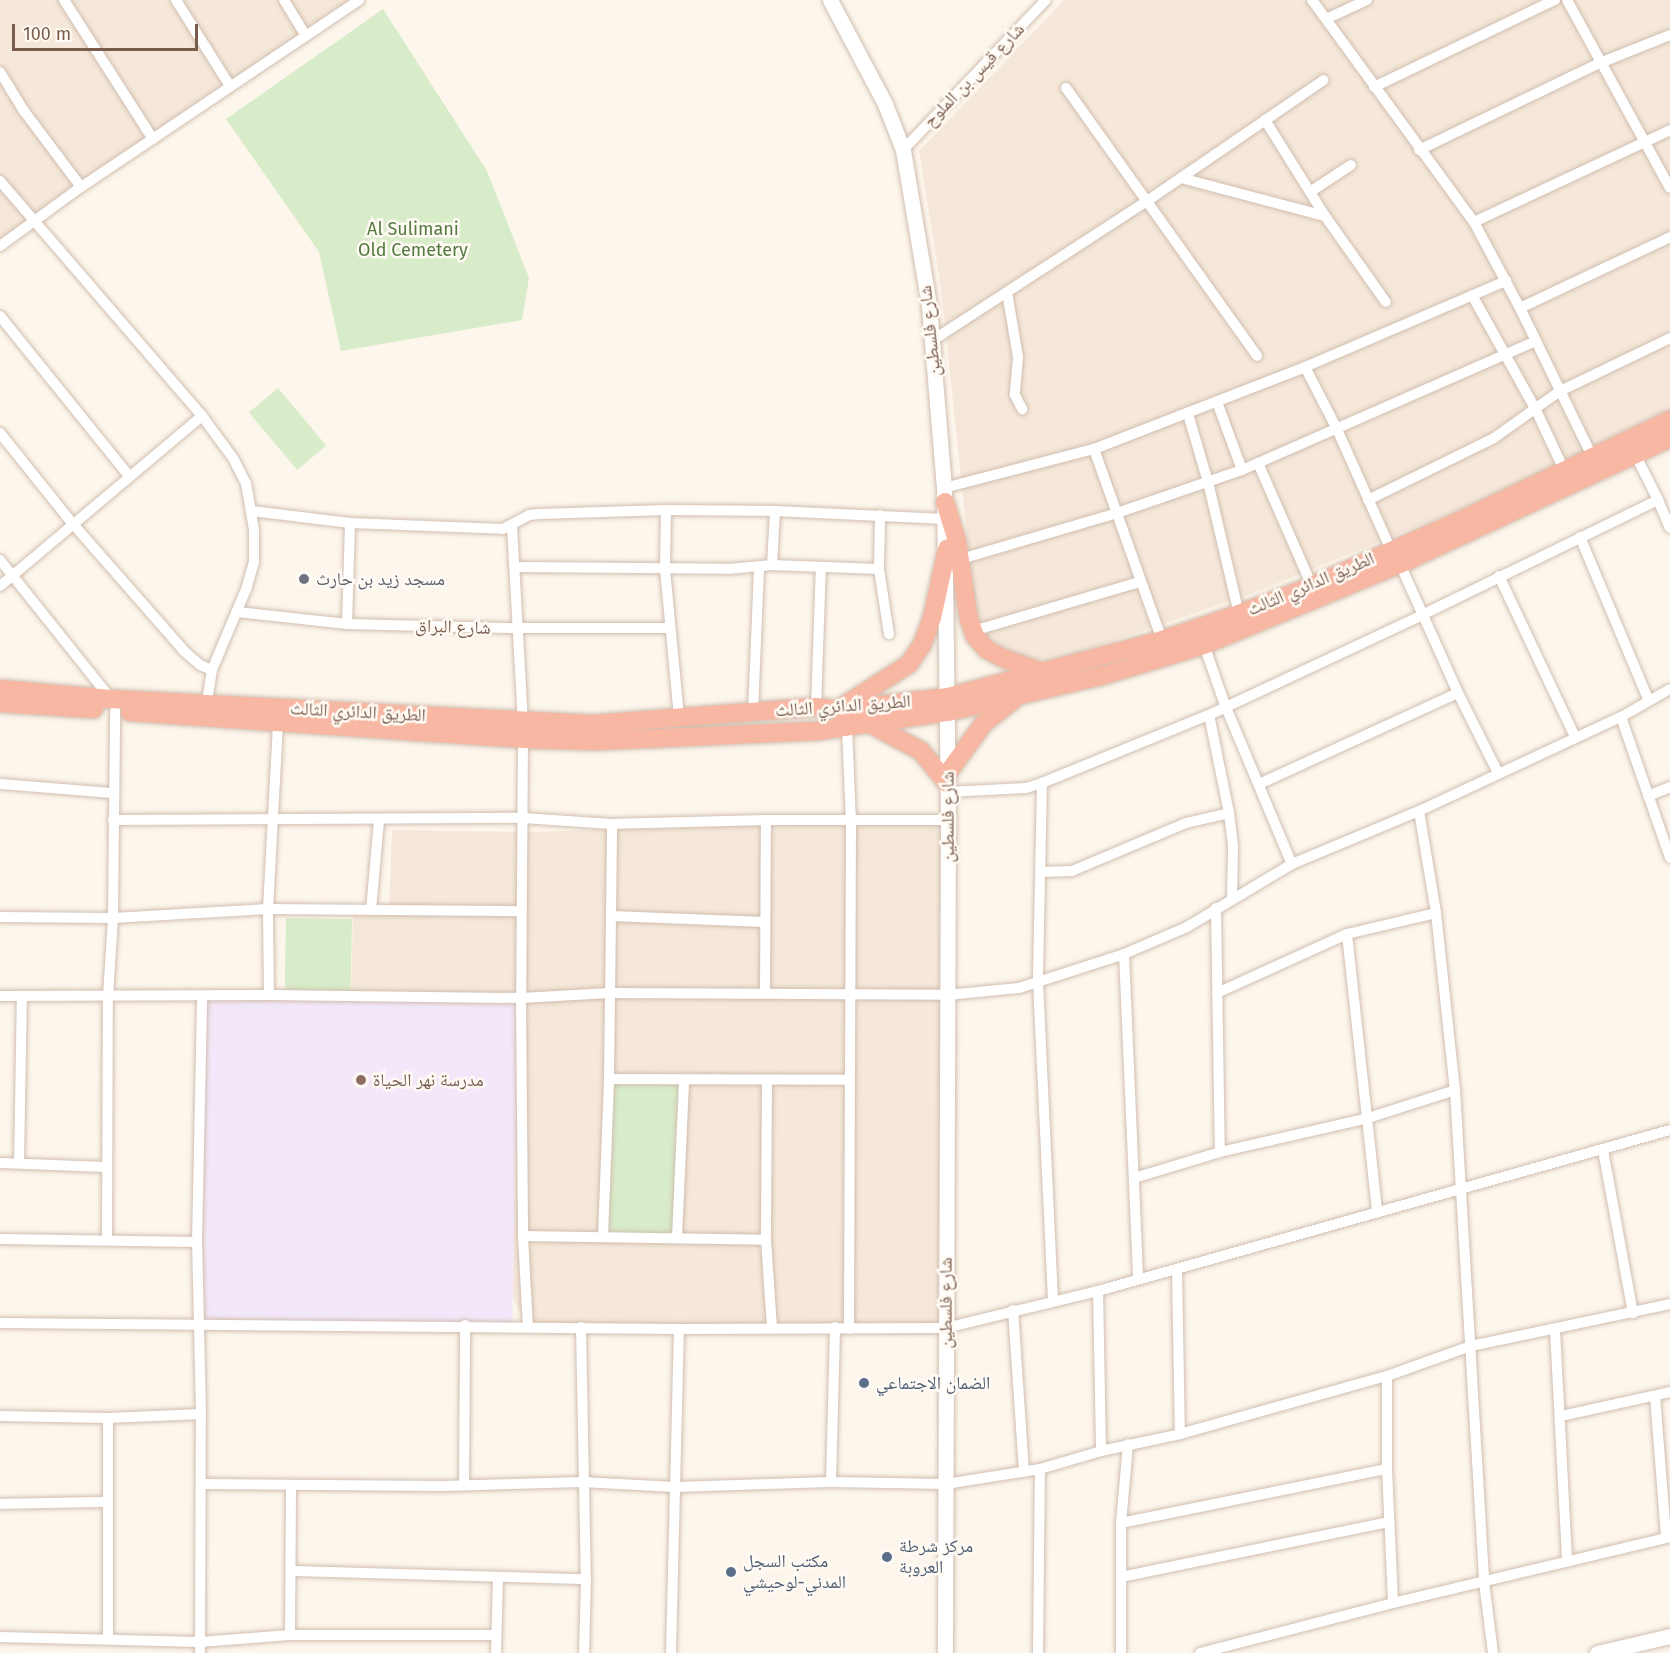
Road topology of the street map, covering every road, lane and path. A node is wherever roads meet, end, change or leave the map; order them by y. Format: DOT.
graph roads {
  1 [pos="64,0"];
  2 [pos="176,0"];
  3 [pos="284,0"];
  4 [pos="358,0"];
  5 [pos="830,0"];
  6 [pos="1312,0"];
  7 [pos="1367,0"];
  8 [pos="1555,0"];
  9 [pos="1568,0"];
  10 [pos="1040,2"];
  11 [pos="1326,20"];
  12 [pos="1670,35"];
  13 [pos="306,36"];
  14 [pos="1600,63"];
  15 [pos="0,72"];
  16 [pos="1324,80"];
  17 [pos="230,87"];
  18 [pos="1374,87"];
  19 [pos="1066,88"];
  20 [pos="1265,120"];
  21 [pos="1670,130"];
  22 [pos="153,139"];
  23 [pos="1645,142"];
  24 [pos="903,150"];
  25 [pos="1419,150"];
  26 [pos="1351,165"];
  27 [pos="1181,178"];
  28 [pos="0,181"];
  29 [pos="81,187"];
  30 [pos="1670,188"];
  31 [pos="1310,192"];
  32 [pos="1147,201"];
  33 [pos="1325,216"];
  34 [pos="33,221"];
  35 [pos="1474,222"];
  36 [pos="1670,237"];
  37 [pos="0,246"];
  38 [pos="1506,281"];
  39 [pos="1007,292"];
  40 [pos="1472,295"];
  41 [pos="1386,302"];
  42 [pos="1520,308"];
  43 [pos="0,316"];
  44 [pos="1670,338"];
  45 [pos="933,340"];
  46 [pos="1536,341"];
  47 [pos="1506,354"];
  48 [pos="1257,356"];
  49 [pos="1305,367"];
  50 [pos="1560,391"];
  51 [pos="1217,402"];
  52 [pos="1535,408"];
  53 [pos="1022,409"];
  54 [pos="1188,414"];
  55 [pos="202,416"];
  56 [pos="1670,420"];
  57 [pos="1336,427"];
  58 [pos="0,433"];
  59 [pos="1670,438"];
  60 [pos="1094,449"];
  61 [pos="1635,454"];
  62 [pos="1592,456"];
  63 [pos="1258,464"];
  64 [pos="1242,470"];
  65 [pos="1564,470"];
  66 [pos="129,476"];
  67 [pos="1208,483"];
  68 [pos="1368,500"];
  69 [pos="1658,500"];
  70 [pos="945,503"];
  71 [pos="666,510"];
  72 [pos="252,511"];
  73 [pos="775,511"];
  74 [pos="1117,513"];
  75 [pos="880,515"];
  76 [pos="350,523"];
  77 [pos="73,524"];
  78 [pos="512,526"];
  79 [pos="1670,528"];
  80 [pos="1580,537"];
  81 [pos="954,554"];
  82 [pos="1395,557"];
  83 [pos="0,560"];
  84 [pos="772,565"];
  85 [pos="516,567"];
  86 [pos="821,567"];
  87 [pos="759,568"];
  88 [pos="665,569"];
  89 [pos="879,569"];
  90 [pos="12,575"];
  91 [pos="1499,576"];
  92 [pos="1140,582"];
  93 [pos="0,586"];
  94 [pos="1312,586"];
  95 [pos="237,612"];
  96 [pos="1239,614"];
  97 [pos="1422,615"];
  98 [pos="347,624"];
  99 [pos="516,628"];
  100 [pos="670,628"];
  101 [pos="973,631"];
  102 [pos="889,634"];
  103 [pos="1162,640"];
  104 [pos="1204,645"];
  105 [pos="212,670"];
  106 [pos="1044,673"];
  107 [pos="0,689"];
  108 [pos="1670,689"];
  109 [pos="1458,693"];
  110 [pos="1015,698"];
  111 [pos="1648,699"];
  112 [pos="0,703"];
  113 [pos="207,704"];
  114 [pos="948,704"];
  115 [pos="113,705"];
  116 [pos="1225,705"];
  117 [pos="816,707"];
  118 [pos="838,710"];
  119 [pos="753,712"];
  120 [pos="1209,715"];
  121 [pos="1621,717"];
  122 [pos="679,718"];
  123 [pos="278,722"];
  124 [pos="869,723"];
  125 [pos="847,727"];
  126 [pos="523,730"];
  127 [pos="1575,737"];
  128 [pos="1498,773"];
  129 [pos="947,783"];
  130 [pos="1042,783"];
  131 [pos="0,784"];
  132 [pos="1259,784"];
  133 [pos="1670,787"];
  134 [pos="113,794"];
  135 [pos="1648,796"];
  136 [pos="1419,811"];
  137 [pos="1229,813"];
  138 [pos="523,818"];
  139 [pos="113,820"];
  140 [pos="272,820"];
  141 [pos="379,820"];
  142 [pos="766,820"];
  143 [pos="948,820"];
  144 [pos="851,822"];
  145 [pos="612,824"];
  146 [pos="1670,858"];
  147 [pos="1292,864"];
  148 [pos="1041,872"];
  149 [pos="1232,898"];
  150 [pos="1216,908"];
  151 [pos="268,909"];
  152 [pos="371,910"];
  153 [pos="522,911"];
  154 [pos="1436,913"];
  155 [pos="611,916"];
  156 [pos="0,917"];
  157 [pos="113,918"];
  158 [pos="765,922"];
  159 [pos="1347,934"];
  160 [pos="1124,954"];
  161 [pos="1038,982"];
  162 [pos="765,992"];
  163 [pos="610,993"];
  164 [pos="850,993"];
  165 [pos="1217,993"];
  166 [pos="270,995"];
  167 [pos="947,995"];
  168 [pos="0,996"];
  169 [pos="108,996"];
  170 [pos="202,996"];
  171 [pos="22,997"];
  172 [pos="521,998"];
  173 [pos="609,1079"];
  174 [pos="684,1080"];
  175 [pos="767,1080"];
  176 [pos="848,1080"];
  177 [pos="1455,1090"];
  178 [pos="1368,1118"];
  179 [pos="1670,1130"];
  180 [pos="1603,1150"];
  181 [pos="1220,1152"];
  182 [pos="18,1162"];
  183 [pos="0,1163"];
  184 [pos="106,1167"];
  185 [pos="1134,1178"];
  186 [pos="1461,1188"];
  187 [pos="1377,1211"];
  188 [pos="523,1236"];
  189 [pos="603,1237"];
  190 [pos="677,1237"];
  191 [pos="0,1239"];
  192 [pos="107,1240"];
  193 [pos="766,1240"];
  194 [pos="197,1242"];
  195 [pos="1177,1269"];
  196 [pos="1138,1279"];
  197 [pos="1098,1291"];
  198 [pos="1053,1302"];
  199 [pos="1670,1304"];
  200 [pos="1013,1310"];
  201 [pos="1633,1313"];
  202 [pos="0,1323"];
  203 [pos="199,1323"];
  204 [pos="465,1325"];
  205 [pos="528,1327"];
  206 [pos="835,1327"];
  207 [pos="581,1328"];
  208 [pos="772,1328"];
  209 [pos="946,1328"];
  210 [pos="679,1329"];
  211 [pos="849,1329"];
  212 [pos="1555,1330"];
  213 [pos="1471,1346"];
  214 [pos="1387,1376"];
  215 [pos="1670,1392"];
  216 [pos="1655,1396"];
  217 [pos="201,1414"];
  218 [pos="0,1416"];
  219 [pos="1561,1416"];
  220 [pos="108,1418"];
  221 [pos="1180,1434"];
  222 [pos="1128,1444"];
  223 [pos="1101,1451"];
  224 [pos="1040,1469"];
  225 [pos="1387,1469"];
  226 [pos="1024,1472"];
  227 [pos="582,1482"];
  228 [pos="831,1482"];
  229 [pos="201,1484"];
  230 [pos="946,1484"];
  231 [pos="291,1485"];
  232 [pos="464,1485"];
  233 [pos="675,1487"];
  234 [pos="108,1502"];
  235 [pos="0,1504"];
  236 [pos="1389,1522"];
  237 [pos="1121,1523"];
  238 [pos="1668,1537"];
  239 [pos="1567,1562"];
  240 [pos="291,1571"];
  241 [pos="498,1577"];
  242 [pos="1121,1577"];
  243 [pos="586,1578"];
  244 [pos="1484,1582"];
  245 [pos="1393,1603"];
  246 [pos="290,1635"];
  247 [pos="496,1635"];
  248 [pos="1670,1636"];
  249 [pos="0,1637"];
  250 [pos="108,1638"];
  251 [pos="200,1647"];
  252 [pos="1213,1652"];
  253 [pos="496,1653"];
  254 [pos="584,1653"];
  255 [pos="671,1653"];
  256 [pos="945,1653"];
  257 [pos="1038,1653"];
  258 [pos="1121,1653"];
  259 [pos="1200,1653"];
  260 [pos="1493,1653"];
  261 [pos="1597,1653"];
  1 -- 22 [label="street"];
  2 -- 17 [label="street"];
  3 -- 13 [label="street"];
  4 -- 13 [label="street"];
  5 -- 24 [label="street, شارع فلسطين"];
  6 -- 11 [label="street"];
  7 -- 11 [label="street"];
  8 -- 18 [label="street"];
  9 -- 14 [label="street"];
  10 -- 24 [label="street, شارع قيس بن الملوح"];
  11 -- 18 [label="street"];
  12 -- 14 [label="street"];
  13 -- 17 [label="street"];
  14 -- 23 [label="street"];
  14 -- 25 [label="street"];
  15 -- 29 [label="street"];
  16 -- 20 [label="street"];
  17 -- 22 [label="street"];
  18 -- 25 [label="street"];
  19 -- 32 [label="street"];
  20 -- 27 [label="street"];
  20 -- 31 [label="street"];
  21 -- 23 [label="street"];
  22 -- 29 [label="street"];
  23 -- 30 [label="street"];
  23 -- 35 [label="street"];
  24 -- 45 [label="street, شارع فلسطين"];
  25 -- 35 [label="street"];
  26 -- 31 [label="street"];
  27 -- 32 [label="street"];
  27 -- 33 [label="street"];
  28 -- 34 [label="street"];
  29 -- 34 [label="street"];
  31 -- 33 [label="street"];
  32 -- 39 [label="street"];
  32 -- 48 [label="street"];
  33 -- 41 [label="street"];
  34 -- 37 [label="street"];
  34 -- 55 [label="street"];
  35 -- 38 [label="street"];
  36 -- 42 [label="street"];
  38 -- 40 [label="street"];
  38 -- 42 [label="street"];
  39 -- 45 [label="street"];
  39 -- 53 [label="street"];
  40 -- 47 [label="street"];
  40 -- 49 [label="street"];
  42 -- 46 [label="street"];
  43 -- 66 [label="street"];
  44 -- 50 [label="street"];
  45 -- 70 [label="street, شارع فلسطين"];
  46 -- 47 [label="street"];
  46 -- 50 [label="street"];
  47 -- 52 [label="street"];
  47 -- 57 [label="street"];
  49 -- 51 [label="street"];
  49 -- 57 [label="street"];
  50 -- 52 [label="street"];
  50 -- 62 [label="street"];
  51 -- 54 [label="street"];
  51 -- 64 [label="street"];
  52 -- 65 [label="street"];
  52 -- 68 [label="street"];
  54 -- 60 [label="street"];
  54 -- 67 [label="street"];
  55 -- 66 [label="street"];
  55 -- 72 [label="street"];
  56 -- 62 [label="highway, الطريق الدائري الثالث"];
  57 -- 63 [label="street"];
  57 -- 68 [label="street"];
  58 -- 77 [label="street"];
  59 -- 61 [label="highway, الطريق الدائري الثالث"];
  60 -- 70 [label="street"];
  60 -- 74 [label="street"];
  61 -- 69 [label="street"];
  61 -- 82 [label="highway, الطريق الدائري الثالث"];
  62 -- 65 [label="highway, الطريق الدائري الثالث"];
  63 -- 64 [label="street"];
  63 -- 94 [label="street"];
  64 -- 67 [label="street"];
  65 -- 82 [label="highway, الطريق الدائري الثالث"];
  66 -- 77 [label="street"];
  67 -- 74 [label="street"];
  67 -- 96 [label="street"];
  68 -- 82 [label="street"];
  69 -- 79 [label="street"];
  69 -- 80 [label="street"];
  70 -- 75 [label="street"];
  70 -- 81 [label="highway"];
  71 -- 73 [label="street"];
  71 -- 78 [label="street"];
  71 -- 88 [label="street"];
  72 -- 76 [label="street"];
  72 -- 95 [label="street"];
  73 -- 75 [label="street"];
  73 -- 84 [label="street"];
  74 -- 81 [label="street"];
  74 -- 92 [label="street"];
  75 -- 89 [label="street"];
  76 -- 78 [label="street"];
  76 -- 98 [label="street"];
  77 -- 90 [label="street"];
  77 -- 105 [label="street"];
  78 -- 85 [label="street"];
  80 -- 91 [label="street"];
  80 -- 111 [label="street"];
  81 -- 101 [label="highway"];
  81 -- 114 [label="street, شارع فلسطين"];
  81 -- 118 [label="highway"];
  82 -- 94 [label="highway, الطريق الدائري الثالث"];
  82 -- 97 [label="street"];
  82 -- 104 [label="highway, الطريق الدائري الثالث"];
  83 -- 90 [label="street"];
  84 -- 86 [label="street"];
  84 -- 87 [label="street"];
  85 -- 88 [label="street"];
  85 -- 99 [label="street"];
  86 -- 89 [label="street"];
  86 -- 117 [label="street"];
  87 -- 88 [label="street"];
  87 -- 119 [label="street"];
  88 -- 100 [label="street"];
  89 -- 102 [label="street"];
  90 -- 93 [label="street"];
  90 -- 115 [label="street"];
  91 -- 97 [label="street"];
  91 -- 127 [label="street"];
  92 -- 101 [label="street"];
  92 -- 103 [label="street"];
  94 -- 96 [label="highway, الطريق الدائري الثالث"];
  95 -- 98 [label="street, شارع البراق"];
  95 -- 105 [label="street"];
  96 -- 103 [label="highway, الطريق الدائري الثالث"];
  97 -- 109 [label="street"];
  97 -- 116 [label="street"];
  98 -- 99 [label="street, شارع البراق"];
  99 -- 100 [label="street, شارع البراق"];
  99 -- 126 [label="street"];
  100 -- 122 [label="street"];
  101 -- 106 [label="highway"];
  103 -- 106 [label="highway, الطريق الدائري الثالث"];
  104 -- 110 [label="highway, الطريق الدائري الثالث"];
  104 -- 116 [label="street"];
  105 -- 113 [label="street"];
  106 -- 114 [label="highway, الطريق الدائري الثالث"];
  107 -- 115 [label="highway, الطريق الدائري الثالث"];
  108 -- 111 [label="street"];
  109 -- 128 [label="street"];
  109 -- 132 [label="street"];
  110 -- 114 [label="highway, الطريق الدائري الثالث"];
  110 -- 129 [label="highway"];
  111 -- 121 [label="street"];
  112 -- 115 [label="highway, الطريق الدائري الثالث"];
  113 -- 115 [label="highway, الطريق الدائري الثالث"];
  113 -- 126 [label="highway, الطريق الدائري الثالث"];
  114 -- 118 [label="highway, الطريق الدائري الثالث"];
  114 -- 124 [label="highway, الطريق الدائري الثالث"];
  114 -- 129 [label="street, شارع فلسطين"];
  115 -- 123 [label="highway, الطريق الدائري الثالث"];
  115 -- 134 [label="street"];
  116 -- 120 [label="street"];
  116 -- 132 [label="street"];
  117 -- 118 [label="highway, الطريق الدائري الثالث"];
  117 -- 119 [label="highway, الطريق الدائري الثالث"];
  119 -- 122 [label="highway, الطريق الدائري الثالث"];
  120 -- 130 [label="street"];
  120 -- 137 [label="street"];
  121 -- 127 [label="street"];
  121 -- 135 [label="street"];
  122 -- 126 [label="highway, الطريق الدائري الثالث"];
  123 -- 126 [label="highway, الطريق الدائري الثالث"];
  123 -- 140 [label="street"];
  124 -- 125 [label="highway, الطريق الدائري الثالث"];
  124 -- 129 [label="highway"];
  125 -- 126 [label="highway, الطريق الدائري الثالث"];
  125 -- 144 [label="street"];
  126 -- 138 [label="street"];
  127 -- 128 [label="street"];
  128 -- 136 [label="street"];
  129 -- 130 [label="street"];
  129 -- 143 [label="street, شارع فلسطين"];
  130 -- 148 [label="street"];
  131 -- 134 [label="street"];
  132 -- 147 [label="street"];
  133 -- 135 [label="street"];
  134 -- 139 [label="street"];
  135 -- 146 [label="street"];
  136 -- 147 [label="street"];
  136 -- 154 [label="street"];
  137 -- 148 [label="street"];
  137 -- 149 [label="street"];
  138 -- 141 [label="street"];
  138 -- 145 [label="street"];
  138 -- 153 [label="street"];
  139 -- 140 [label="street"];
  139 -- 157 [label="street"];
  140 -- 141 [label="street"];
  140 -- 151 [label="street"];
  141 -- 152 [label="street"];
  142 -- 144 [label="street"];
  142 -- 145 [label="street"];
  142 -- 158 [label="street"];
  143 -- 144 [label="street"];
  143 -- 167 [label="street, شارع فلسطين"];
  144 -- 164 [label="street"];
  145 -- 155 [label="street"];
  147 -- 149 [label="street"];
  148 -- 161 [label="street"];
  149 -- 150 [label="street"];
  150 -- 160 [label="street"];
  150 -- 165 [label="street"];
  151 -- 152 [label="street"];
  151 -- 157 [label="street"];
  151 -- 166 [label="street"];
  152 -- 153 [label="street"];
  153 -- 172 [label="street"];
  154 -- 159 [label="street"];
  154 -- 177 [label="street"];
  155 -- 158 [label="street"];
  155 -- 163 [label="street"];
  156 -- 157 [label="street"];
  157 -- 169 [label="street"];
  158 -- 162 [label="street"];
  159 -- 165 [label="street"];
  159 -- 178 [label="street"];
  160 -- 161 [label="street"];
  160 -- 185 [label="street"];
  161 -- 167 [label="street"];
  161 -- 198 [label="street"];
  162 -- 163 [label="street"];
  162 -- 164 [label="street"];
  163 -- 172 [label="street"];
  163 -- 173 [label="street"];
  164 -- 167 [label="street"];
  164 -- 176 [label="street"];
  165 -- 181 [label="street"];
  166 -- 170 [label="street"];
  166 -- 172 [label="street"];
  167 -- 209 [label="street, شارع فلسطين"];
  168 -- 171 [label="street"];
  169 -- 170 [label="street"];
  169 -- 171 [label="street"];
  169 -- 184 [label="street"];
  170 -- 194 [label="street"];
  171 -- 182 [label="street"];
  172 -- 188 [label="street"];
  173 -- 174 [label="street"];
  173 -- 189 [label="street"];
  174 -- 175 [label="street"];
  174 -- 190 [label="street"];
  175 -- 176 [label="street"];
  175 -- 193 [label="street"];
  176 -- 211 [label="street"];
  177 -- 178 [label="street"];
  177 -- 186 [label="street"];
  178 -- 181 [label="street"];
  178 -- 187 [label="street"];
  179 -- 180 [label="street"];
  180 -- 186 [label="street"];
  180 -- 201 [label="street"];
  181 -- 185 [label="street"];
  182 -- 183 [label="street"];
  182 -- 184 [label="street"];
  184 -- 192 [label="street"];
  185 -- 196 [label="street"];
  186 -- 187 [label="street"];
  186 -- 213 [label="street"];
  187 -- 195 [label="street"];
  188 -- 189 [label="street"];
  188 -- 205 [label="street"];
  189 -- 190 [label="street"];
  190 -- 193 [label="street"];
  191 -- 192 [label="street"];
  192 -- 194 [label="street"];
  193 -- 208 [label="street"];
  194 -- 203 [label="street"];
  195 -- 196 [label="street"];
  195 -- 221 [label="street"];
  196 -- 197 [label="street"];
  197 -- 198 [label="street"];
  197 -- 223 [label="street"];
  198 -- 200 [label="street"];
  199 -- 201 [label="street"];
  200 -- 209 [label="street"];
  200 -- 226 [label="street"];
  201 -- 212 [label="street"];
  202 -- 203 [label="street"];
  203 -- 204 [label="street"];
  203 -- 217 [label="street"];
  204 -- 205 [label="street"];
  204 -- 232 [label="street"];
  205 -- 207 [label="street"];
  206 -- 208 [label="street"];
  206 -- 211 [label="street"];
  206 -- 228 [label="street"];
  207 -- 210 [label="street"];
  207 -- 227 [label="street"];
  208 -- 210 [label="street"];
  209 -- 211 [label="street"];
  209 -- 230 [label="street, شارع فلسطين"];
  210 -- 233 [label="street"];
  212 -- 213 [label="street"];
  212 -- 219 [label="street"];
  213 -- 214 [label="street"];
  213 -- 244 [label="street"];
  214 -- 221 [label="street"];
  214 -- 225 [label="street"];
  215 -- 216 [label="street"];
  216 -- 219 [label="street"];
  216 -- 238 [label="street"];
  217 -- 220 [label="street"];
  217 -- 229 [label="street"];
  218 -- 220 [label="street"];
  219 -- 239 [label="street"];
  220 -- 234 [label="street"];
  221 -- 222 [label="street"];
  222 -- 223 [label="street"];
  222 -- 237 [label="street"];
  223 -- 224 [label="street"];
  224 -- 226 [label="street"];
  224 -- 257 [label="street"];
  225 -- 236 [label="street"];
  225 -- 237 [label="street"];
  226 -- 230 [label="street"];
  227 -- 232 [label="street"];
  227 -- 233 [label="street"];
  227 -- 243 [label="street"];
  228 -- 230 [label="street"];
  228 -- 233 [label="street"];
  229 -- 231 [label="street"];
  229 -- 251 [label="street"];
  230 -- 256 [label="street, شارع فلسطين"];
  231 -- 232 [label="street"];
  231 -- 240 [label="street"];
  233 -- 255 [label="street"];
  234 -- 235 [label="street"];
  234 -- 250 [label="street"];
  236 -- 242 [label="street"];
  236 -- 245 [label="street"];
  237 -- 242 [label="street"];
  238 -- 239 [label="street"];
  239 -- 244 [label="street"];
  240 -- 241 [label="street"];
  240 -- 246 [label="street"];
  241 -- 243 [label="street"];
  241 -- 247 [label="street"];
  242 -- 258 [label="street"];
  243 -- 254 [label="street"];
  244 -- 245 [label="street"];
  244 -- 260 [label="street"];
  245 -- 252 [label="street"];
  246 -- 247 [label="street"];
  246 -- 251 [label="street"];
  247 -- 253 [label="street"];
  248 -- 261 [label="street"];
  249 -- 250 [label="street"];
  250 -- 251 [label="street"];
  252 -- 259 [label="street"];
}
